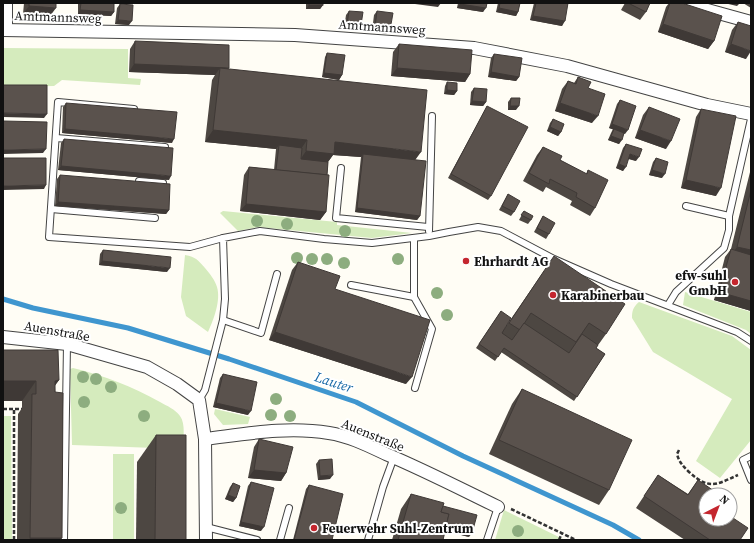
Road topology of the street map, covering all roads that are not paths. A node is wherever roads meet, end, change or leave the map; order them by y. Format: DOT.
graph roads {
  1 [pos="6,3"];
  2 [pos="682,3"];
  3 [pos="751,22"];
  4 [pos="4,30"];
  5 [pos="138,109"];
  6 [pos="751,114"];
  7 [pos="432,116"];
  8 [pos="751,119"];
  9 [pos="56,138"];
  10 [pos="165,147"];
  11 [pos="341,168"];
  12 [pos="53,175"];
  13 [pos="61,176"];
  14 [pos="132,181"];
  15 [pos="163,183"];
  16 [pos="686,206"];
  17 [pos="51,209"];
  18 [pos="729,216"];
  19 [pos="155,218"];
  20 [pos="428,227"];
  21 [pos="429,236"];
  22 [pos="223,238"];
  23 [pos="414,238"];
  24 [pos="277,274"];
  25 [pos="351,285"];
  26 [pos="414,297"];
  27 [pos="668,305"];
  28 [pos="223,320"];
  29 [pos="3,337"];
  30 [pos="751,341"];
  31 [pos="67,344"];
  32 [pos="415,388"];
  33 [pos="199,400"];
  34 [pos="205,439"];
  35 [pos="751,456"];
  36 [pos="394,457"];
  37 [pos="751,480"];
  38 [pos="498,507"];
  39 [pos="289,508"];
  40 [pos="206,527"];
  41 [pos="64,540"];
  42 [pos="206,540"];
  43 [pos="257,540"];
  44 [pos="280,540"];
  45 [pos="368,540"];
  46 [pos="487,540"];
  1 -- 4 [label="street"];
  2 -- 3 [label="street"];
  4 -- 6 [label="street, Amtmannsweg"];
  5 -- 9 [label="lane"];
  7 -- 20 [label="lane"];
  8 -- 18 [label="lane"];
  9 -- 10 [label="lane"];
  9 -- 12 [label="lane"];
  11 -- 20 [label="lane"];
  12 -- 13 [label="lane"];
  12 -- 17 [label="lane"];
  14 -- 15 [label="lane"];
  16 -- 18 [label="lane"];
  17 -- 19 [label="lane"];
  17 -- 22 [label="lane"];
  18 -- 27 [label="lane"];
  20 -- 21 [label="lane"];
  21 -- 23 [label="lane"];
  21 -- 27 [label="lane"];
  22 -- 23 [label="lane"];
  22 -- 28 [label="lane"];
  23 -- 26 [label="lane"];
  24 -- 28 [label="lane"];
  25 -- 26 [label="lane"];
  26 -- 32 [label="lane"];
  27 -- 30 [label="lane"];
  28 -- 33 [label="lane"];
  29 -- 31 [label="street, Auenstraße"];
  31 -- 33 [label="street, Auenstraße"];
  31 -- 41 [label="lane"];
  33 -- 34 [label="street"];
  34 -- 36 [label="street, Auenstraße"];
  34 -- 40 [label="street"];
  35 -- 37 [label="lane"];
  36 -- 38 [label="street, Auenstraße"];
  36 -- 45 [label="lane"];
  38 -- 46 [label="lane"];
  39 -- 44 [label="lane"];
  40 -- 42 [label="street"];
  40 -- 43 [label="lane"];
}
